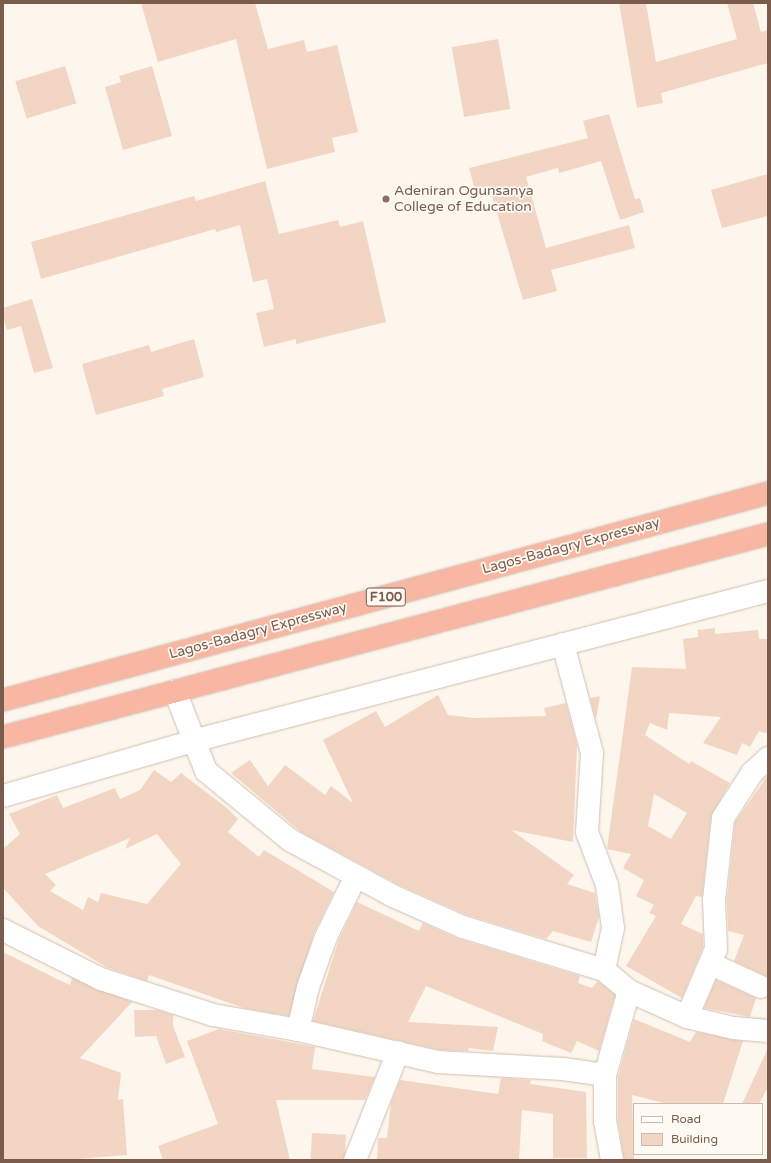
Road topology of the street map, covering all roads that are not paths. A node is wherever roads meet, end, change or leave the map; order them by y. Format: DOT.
graph roads {
  1 [pos="768,493"];
  2 [pos="768,534"];
  3 [pos="768,591"];
  4 [pos="563,644"];
  5 [pos="175,691"];
  6 [pos="3,700"];
  7 [pos="3,737"];
  8 [pos="193,741"];
  9 [pos="768,758"];
  10 [pos="3,796"];
  11 [pos="356,876"];
  12 [pos="3,930"];
  13 [pos="711,964"];
  14 [pos="604,970"];
  15 [pos="761,986"];
  16 [pos="629,991"];
  17 [pos="687,1017"];
  18 [pos="298,1030"];
  19 [pos="768,1031"];
  20 [pos="398,1052"];
  21 [pos="605,1075"];
  22 [pos="355,1160"];
  23 [pos="612,1160"];
  1 -- 6 [label="highway, Lagos-Badagry Expressway / F100"];
  2 -- 5 [label="highway, F100"];
  3 -- 4 [label="street"];
  4 -- 8 [label="street"];
  4 -- 14 [label="street"];
  5 -- 7 [label="highway, F100"];
  5 -- 8 [label="street"];
  8 -- 10 [label="street"];
  8 -- 11 [label="street"];
  9 -- 13 [label="street"];
  11 -- 14 [label="street"];
  11 -- 18 [label="street"];
  12 -- 18 [label="street"];
  13 -- 15 [label="street"];
  13 -- 17 [label="street"];
  14 -- 16 [label="street"];
  16 -- 17 [label="street"];
  16 -- 21 [label="street"];
  17 -- 19 [label="street"];
  18 -- 20 [label="street"];
  20 -- 21 [label="street"];
  20 -- 22 [label="street"];
  21 -- 23 [label="street"];
}
